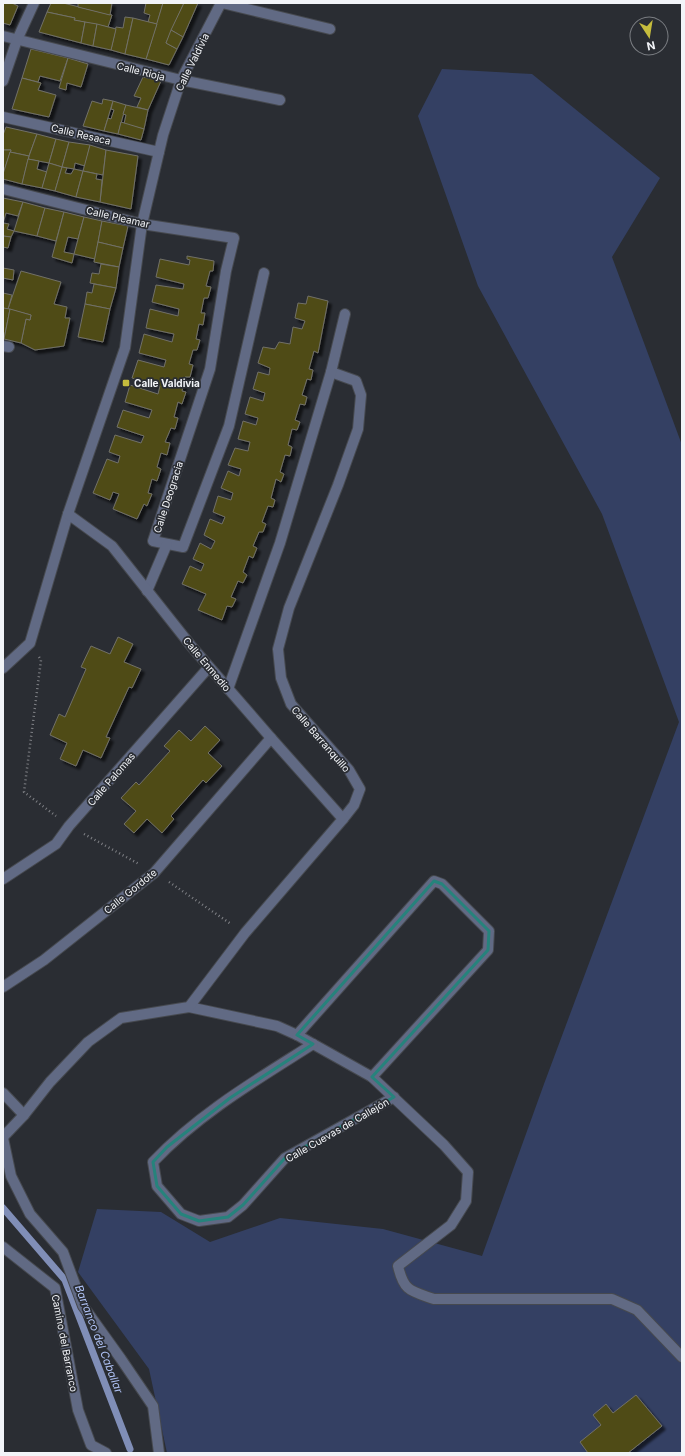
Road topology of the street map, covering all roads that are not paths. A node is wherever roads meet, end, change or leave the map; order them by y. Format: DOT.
graph roads {
  1 [pos="34,3"];
  2 [pos="222,3"];
  3 [pos="330,29"];
  4 [pos="3,36"];
  5 [pos="17,40"];
  6 [pos="181,80"];
  7 [pos="3,81"];
  8 [pos="280,100"];
  9 [pos="3,117"];
  10 [pos="158,152"];
  11 [pos="3,189"];
  12 [pos="142,224"];
  13 [pos="234,238"];
  14 [pos="264,273"];
  15 [pos="345,314"];
  16 [pos="330,372"];
  17 [pos="68,514"];
  18 [pos="167,544"];
  19 [pos="147,590"];
  20 [pos="209,667"];
  21 [pos="3,668"];
  22 [pos="228,689"];
  23 [pos="271,738"];
  24 [pos="343,819"];
  25 [pos="3,879"];
  26 [pos="3,988"];
  27 [pos="189,1007"];
  28 [pos="298,1035"];
  29 [pos="314,1044"];
  30 [pos="372,1077"];
  31 [pos="3,1093"];
  32 [pos="394,1097"];
  33 [pos="24,1115"];
  34 [pos="3,1137"];
  35 [pos="3,1247"];
  36 [pos="682,1357"];
  37 [pos="106,1453"];
  38 [pos="159,1453"];
  1 -- 5 [label="street"];
  2 -- 3 [label="street"];
  2 -- 6 [label="street, Calle Valdivia"];
  4 -- 5 [label="street, Calle Rioja"];
  5 -- 6 [label="street, Calle Rioja"];
  5 -- 7 [label="street"];
  6 -- 8 [label="street, Calle Rioja"];
  6 -- 10 [label="street, Calle Valdivia"];
  9 -- 10 [label="street, Calle Resaca"];
  10 -- 12 [label="street, Calle Valdivia"];
  11 -- 12 [label="street, Calle Pleamar"];
  12 -- 13 [label="street, Calle Pleamar"];
  12 -- 17 [label="street, Calle Valdivia"];
  13 -- 18 [label="street, Calle Deogracia"];
  14 -- 18 [label="street, Calle Deogracia"];
  15 -- 16 [label="street"];
  16 -- 22 [label="street"];
  16 -- 24 [label="street, Calle Barranquillo"];
  17 -- 19 [label="street, Calle Enmedio"];
  17 -- 21 [label="street, Calle Valdivia"];
  18 -- 19 [label="street"];
  19 -- 20 [label="street, Calle Enmedio"];
  20 -- 22 [label="street, Calle Enmedio"];
  20 -- 25 [label="street, Calle Palomas"];
  22 -- 23 [label="street, Calle Enmedio"];
  23 -- 24 [label="street, Calle Enmedio"];
  23 -- 26 [label="street, Calle Gordote"];
  24 -- 27 [label="street, Calle Barranquillo"];
  27 -- 28 [label="street"];
  27 -- 33 [label="street"];
  28 -- 29 [label="street"];
  28 -- 30 [label="street"];
  29 -- 30 [label="street"];
  29 -- 32 [label="street, Calle Cuevas de Callejón"];
  30 -- 32 [label="street"];
  31 -- 33 [label="street"];
  32 -- 36 [label="street"];
  33 -- 34 [label="street"];
  34 -- 38 [label="street"];
  35 -- 37 [label="street, Camino del Barranco"];
}
